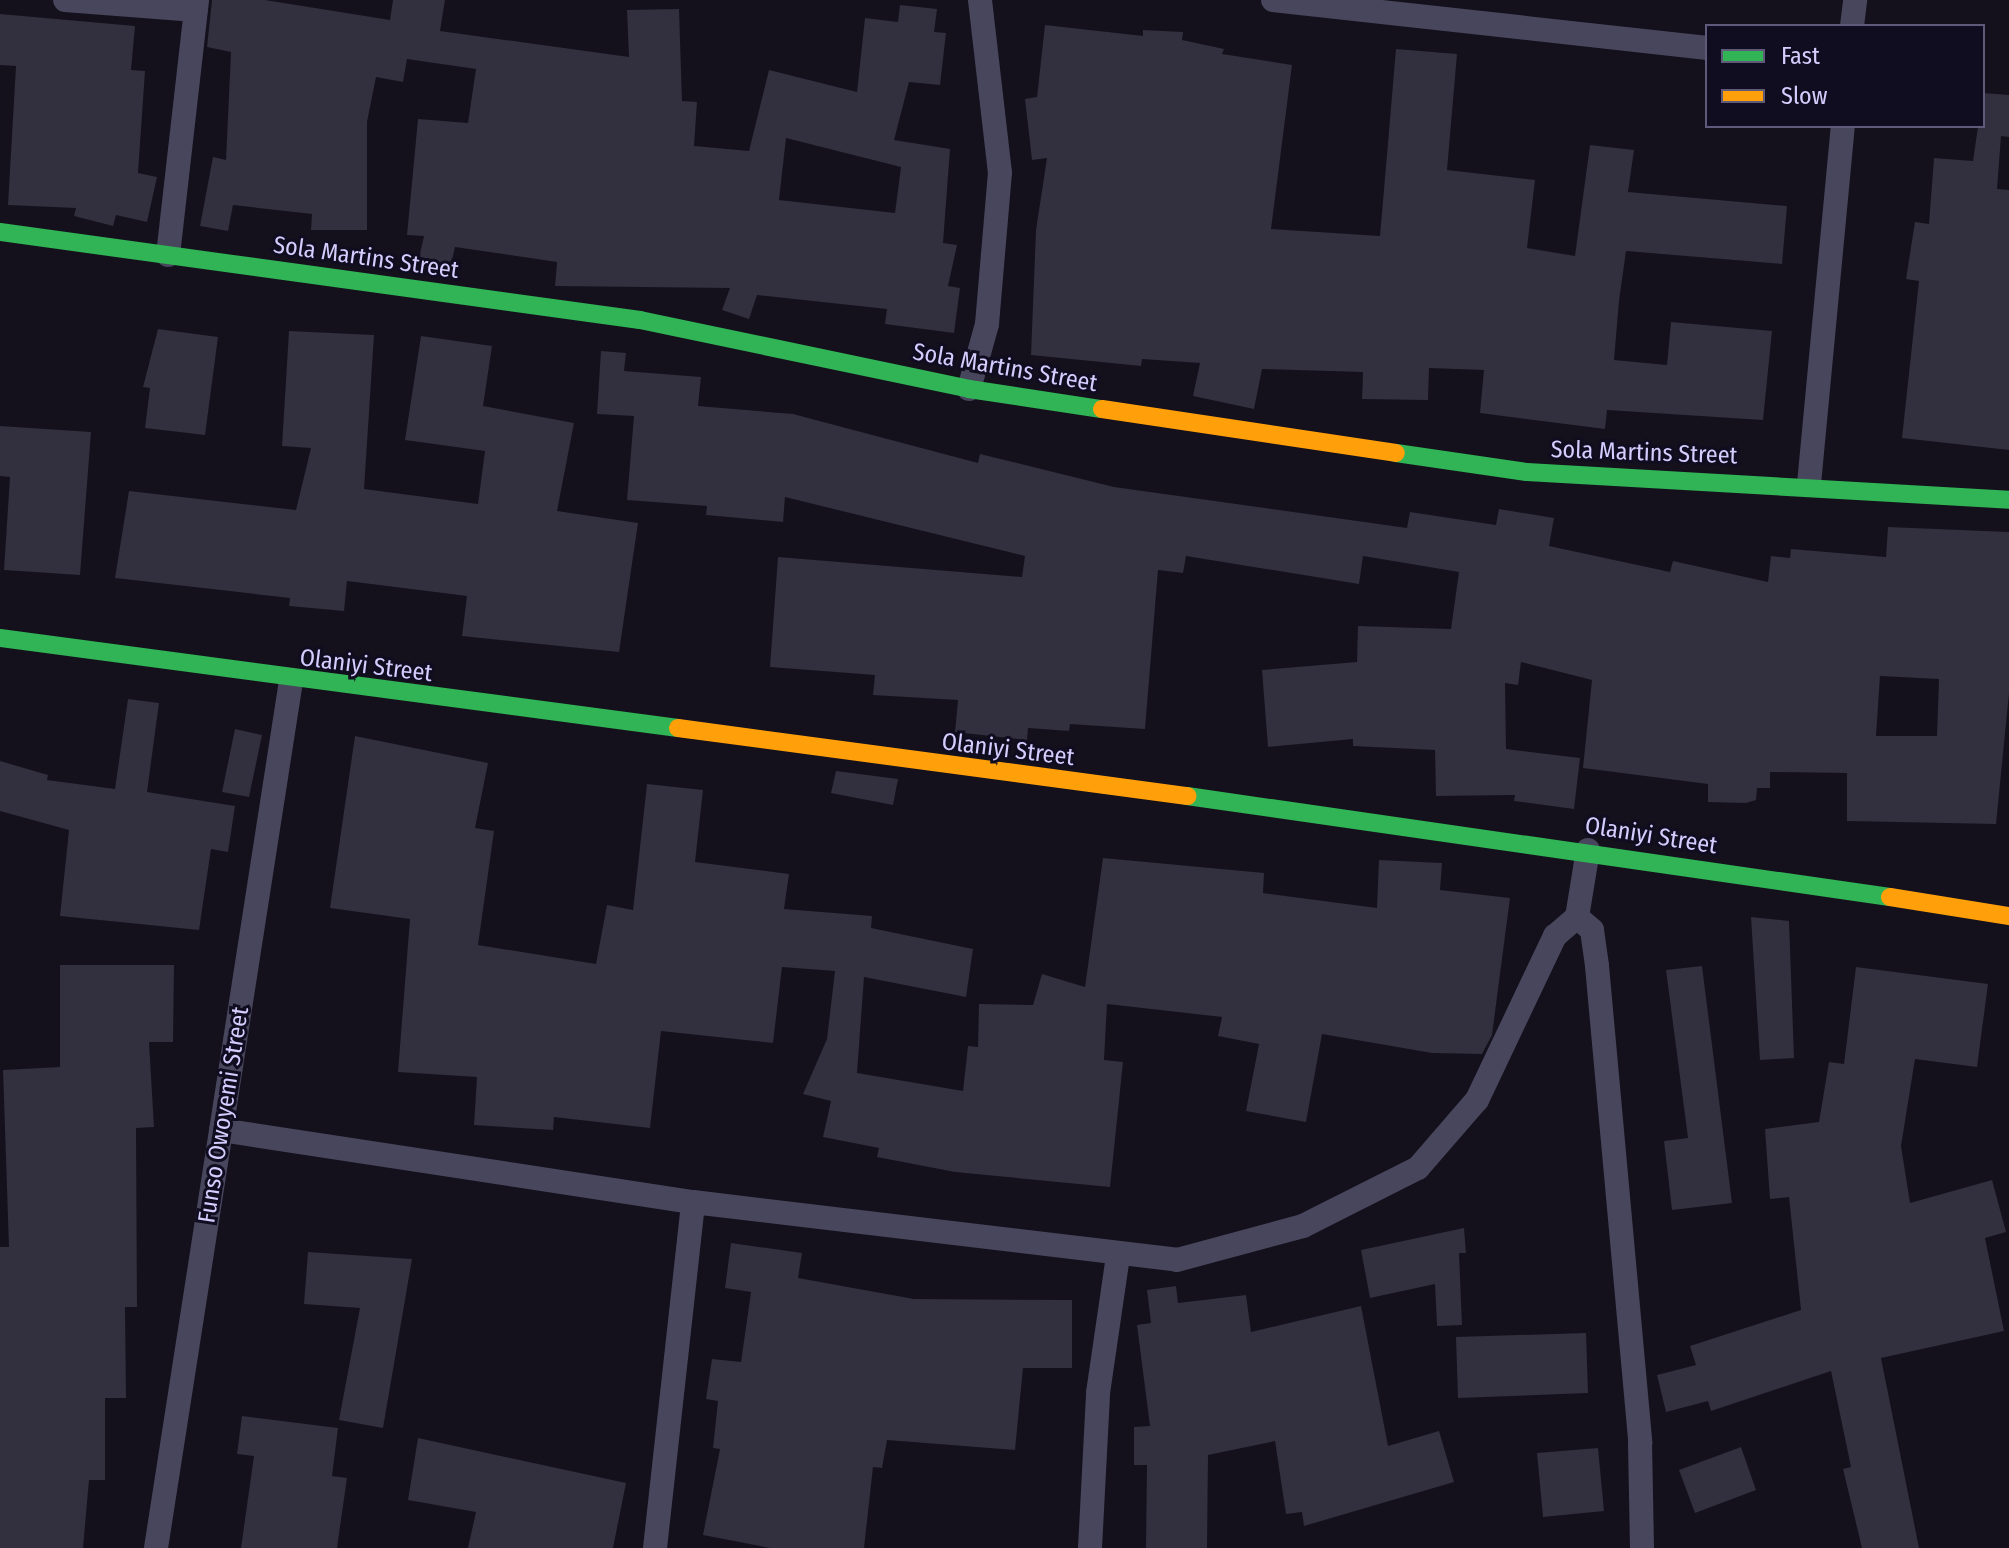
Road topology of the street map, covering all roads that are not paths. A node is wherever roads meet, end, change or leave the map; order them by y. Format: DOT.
graph roads {
  1 [pos="65,0"];
  2 [pos="980,0"];
  3 [pos="1273,0"];
  4 [pos="1855,0"];
  5 [pos="196,5"];
  6 [pos="1852,24"];
  7 [pos="1705,48"];
  8 [pos="1843,128"];
  9 [pos="0,232"];
  10 [pos="168,255"];
  11 [pos="969,389"];
  12 [pos="1809,484"];
  13 [pos="2009,500"];
  14 [pos="0,638"];
  15 [pos="291,681"];
  16 [pos="1588,850"];
  17 [pos="2009,916"];
  18 [pos="1577,917"];
  19 [pos="221,1130"];
  20 [pos="693,1202"];
  21 [pos="1118,1256"];
  22 [pos="156,1548"];
  23 [pos="655,1548"];
  24 [pos="1090,1548"];
  25 [pos="1642,1548"];
  1 -- 5 [label="street"];
  2 -- 11 [label="street"];
  3 -- 7 [label="street"];
  4 -- 6 [label="street"];
  5 -- 10 [label="street"];
  8 -- 12 [label="street"];
  9 -- 10 [label="street, Sola Martins Street"];
  10 -- 11 [label="street, Sola Martins Street"];
  11 -- 12 [label="street, Sola Martins Street"];
  12 -- 13 [label="street, Sola Martins Street"];
  14 -- 15 [label="street, Olaniyi Street"];
  15 -- 16 [label="street, Olaniyi Street"];
  15 -- 19 [label="street, Funso Owoyemi Street"];
  16 -- 17 [label="street, Olaniyi Street"];
  16 -- 18 [label="street"];
  18 -- 21 [label="street"];
  18 -- 25 [label="street"];
  19 -- 20 [label="street"];
  19 -- 22 [label="street, Funso Owoyemi Street"];
  20 -- 21 [label="street"];
  20 -- 23 [label="street"];
  21 -- 24 [label="street"];
}
